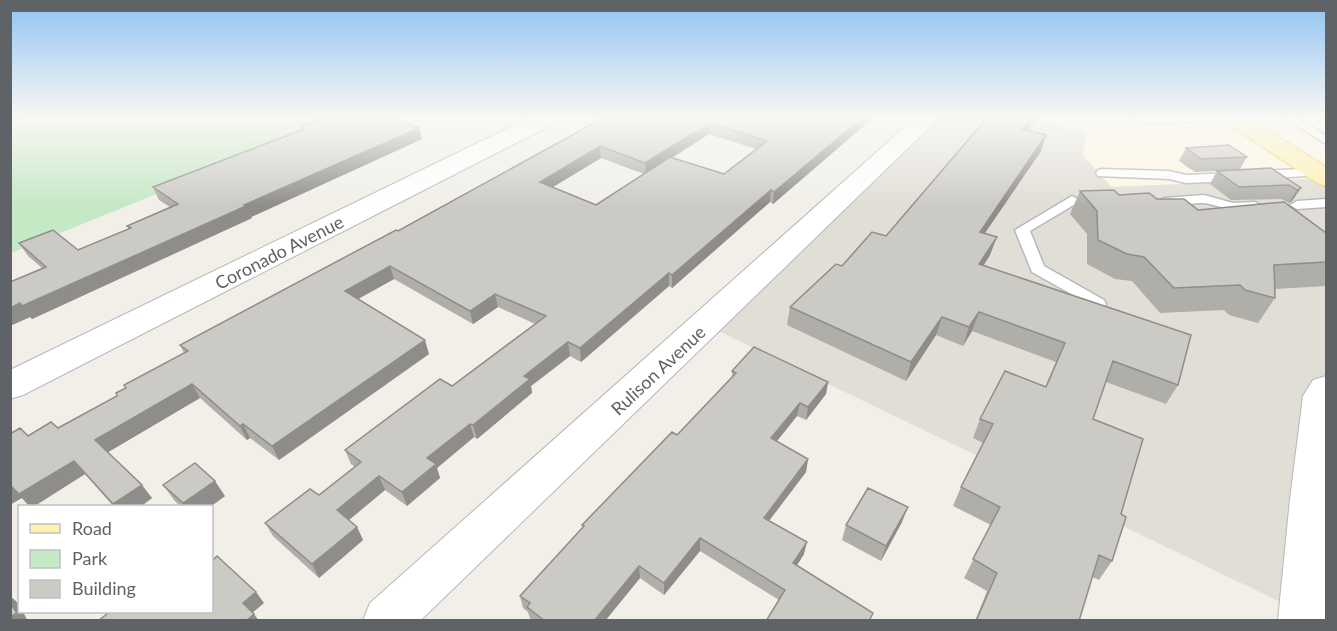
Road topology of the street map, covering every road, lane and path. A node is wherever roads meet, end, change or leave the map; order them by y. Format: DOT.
graph roads {
  1 [pos="488,147"];
  2 [pos="896,147"];
  3 [pos="1283,147"];
  4 [pos="1320,170"];
  5 [pos="1102,173"];
  6 [pos="1071,200"];
  7 [pos="1148,203"];
  8 [pos="1326,203"];
  9 [pos="1297,205"];
  10 [pos="1271,206"];
  11 [pos="1098,304"];
  12 [pos="10,386"];
  13 [pos="1326,389"];
  14 [pos="387,621"];
  15 [pos="1302,621"];
  1 -- 12 [label="street, Coronado Avenue"];
  2 -- 14 [label="street, Rulison Avenue"];
  3 -- 4 [label="main road"];
  4 -- 5 [label="lane"];
  6 -- 11 [label="lane"];
  7 -- 10 [label="lane"];
  8 -- 9 [label="lane"];
  13 -- 15 [label="street"];
}
